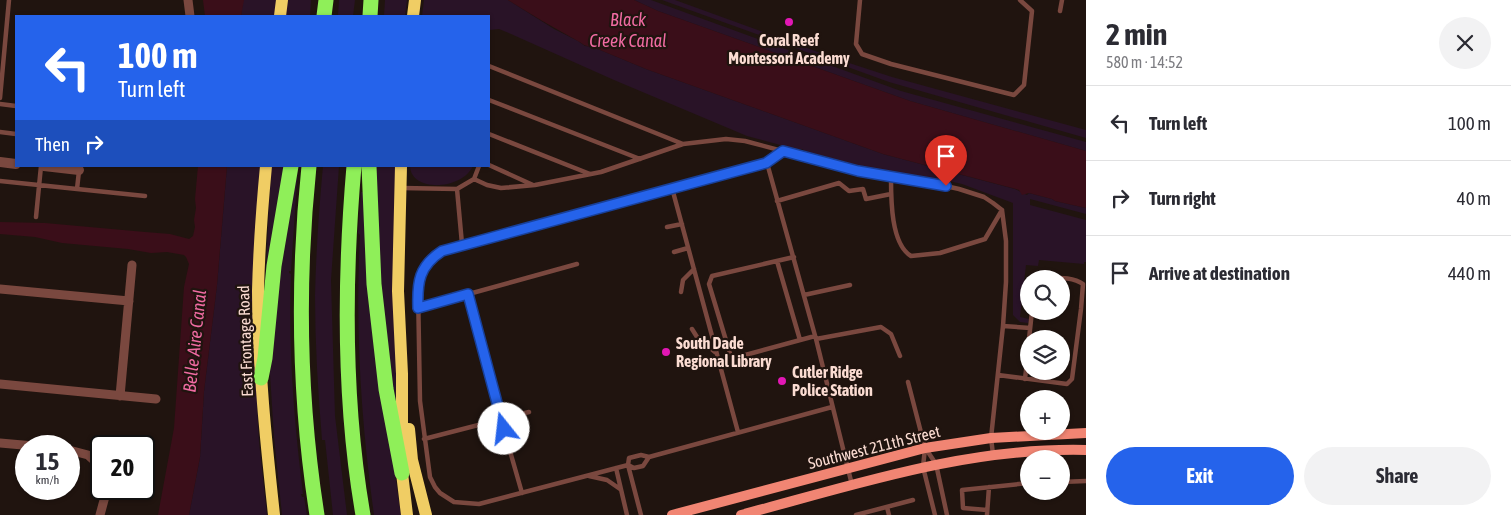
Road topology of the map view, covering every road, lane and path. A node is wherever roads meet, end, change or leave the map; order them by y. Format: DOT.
graph roads {
  1 [pos="9,0"];
  2 [pos="188,0"];
  3 [pos="282,0"];
  4 [pos="415,0"];
  5 [pos="860,0"];
  6 [pos="1020,0"];
  7 [pos="1062,0"];
  8 [pos="1061,9"];
  9 [pos="190,15"];
  10 [pos="280,15"];
  11 [pos="413,15"];
  12 [pos="490,66"];
  13 [pos="0,98"];
  14 [pos="490,100"];
  15 [pos="0,104"];
  16 [pos="15,106"];
  17 [pos="0,132"];
  18 [pos="15,134"];
  19 [pos="490,134"];
  20 [pos="683,144"];
  21 [pos="783,151"];
  22 [pos="640,159"];
  23 [pos="0,162"];
  24 [pos="766,163"];
  25 [pos="15,164"];
  26 [pos="490,165"];
  27 [pos="42,167"];
  28 [pos="51,167"];
  29 [pos="266,167"];
  30 [pos="291,167"];
  31 [pos="308,167"];
  32 [pos="354,167"];
  33 [pos="369,167"];
  34 [pos="401,167"];
  35 [pos="479,167"];
  36 [pos="79,170"];
  37 [pos="591,174"];
  38 [pos="890,178"];
  39 [pos="474,180"];
  40 [pos="0,181"];
  41 [pos="39,185"];
  42 [pos="534,185"];
  43 [pos="400,188"];
  44 [pos="457,188"];
  45 [pos="672,188"];
  46 [pos="77,189"];
  47 [pos="891,194"];
  48 [pos="145,196"];
  49 [pos="778,201"];
  50 [pos="1002,210"];
  51 [pos="36,217"];
  52 [pos="682,224"];
  53 [pos="667,227"];
  54 [pos="462,244"];
  55 [pos="688,248"];
  56 [pos="674,252"];
  57 [pos="794,257"];
  58 [pos="777,261"];
  59 [pos="578,264"];
  60 [pos="132,265"];
  61 [pos="694,269"];
  62 [pos="1070,280"];
  63 [pos="850,285"];
  64 [pos="0,289"];
  65 [pos="681,292"];
  66 [pos="468,294"];
  67 [pos="804,295"];
  68 [pos="129,301"];
  69 [pos="418,308"];
  70 [pos="1031,320"];
  71 [pos="1003,326"];
  72 [pos="1030,328"];
  73 [pos="692,329"];
  74 [pos="816,338"];
  75 [pos="800,340"];
  76 [pos="716,353"];
  77 [pos="900,356"];
  78 [pos="402,374"];
  79 [pos="998,376"];
  80 [pos="261,378"];
  81 [pos="1020,378"];
  82 [pos="1033,380"];
  83 [pos="908,382"];
  84 [pos="0,384"];
  85 [pos="120,396"];
  86 [pos="156,399"];
  87 [pos="832,407"];
  88 [pos="529,412"];
  89 [pos="501,420"];
  90 [pos="738,432"];
  91 [pos="1086,433"];
  92 [pos="990,438"];
  93 [pos="424,439"];
  94 [pos="0,443"];
  95 [pos="15,444"];
  96 [pos="925,448"];
  97 [pos="1086,450"];
  98 [pos="993,456"];
  99 [pos="649,457"];
  100 [pos="936,464"];
  101 [pos="628,465"];
  102 [pos="923,467"];
  103 [pos="616,468"];
  104 [pos="847,468"];
  105 [pos="402,472"];
  106 [pos="588,475"];
  107 [pos="1086,481"];
  108 [pos="1070,482"];
  109 [pos="1020,484"];
  110 [pos="852,485"];
  111 [pos="989,487"];
  112 [pos="621,490"];
  113 [pos="522,493"];
  114 [pos="405,497"];
  115 [pos="104,500"];
  116 [pos="913,500"];
  117 [pos="887,507"];
  118 [pos="987,512"];
  119 [pos="100,515"];
  120 [pos="274,515"];
  121 [pos="317,515"];
  122 [pos="363,515"];
  123 [pos="407,515"];
  124 [pos="425,515"];
  125 [pos="626,515"];
  126 [pos="641,515"];
  127 [pos="672,515"];
  128 [pos="741,515"];
  129 [pos="856,515"];
  130 [pos="889,515"];
  131 [pos="934,515"];
  132 [pos="947,515"];
  1 -- 13 [label="lane"];
  2 -- 9 [label="street"];
  3 -- 10 [label="main road"];
  4 -- 11 [label="main road"];
  5 -- 6 [label="lane"];
  7 -- 8 [label="lane"];
  12 -- 20 [label="lane"];
  14 -- 22 [label="lane"];
  15 -- 16 [label="lane"];
  17 -- 18 [label="lane"];
  19 -- 37 [label="lane"];
  20 -- 21 [label="lane"];
  20 -- 22 [label="lane"];
  21 -- 24 [label="lane"];
  21 -- 38 [label="lane"];
  22 -- 37 [label="lane"];
  23 -- 25 [label="street"];
  24 -- 45 [label="lane"];
  24 -- 49 [label="lane"];
  26 -- 42 [label="lane"];
  27 -- 41 [label="lane"];
  28 -- 36 [label="street"];
  29 -- 80 [label="main road, East Frontage Road"];
  30 -- 80 [label="highway"];
  31 -- 121 [label="highway"];
  32 -- 122 [label="highway"];
  33 -- 105 [label="highway"];
  34 -- 43 [label="main road"];
  35 -- 39 [label="lane"];
  36 -- 46 [label="lane"];
  37 -- 42 [label="lane"];
  38 -- 47 [label="lane"];
  38 -- 50 [label="lane"];
  39 -- 42 [label="lane"];
  39 -- 44 [label="lane"];
  40 -- 41 [label="lane"];
  41 -- 46 [label="lane"];
  41 -- 51 [label="lane"];
  43 -- 44 [label="lane"];
  43 -- 78 [label="main road"];
  44 -- 54 [label="lane"];
  45 -- 52 [label="lane"];
  45 -- 54 [label="lane"];
  46 -- 48 [label="lane"];
  47 -- 49 [label="lane"];
  47 -- 50 [label="lane"];
  49 -- 57 [label="lane"];
  50 -- 71 [label="lane"];
  52 -- 53 [label="lane"];
  52 -- 55 [label="lane"];
  54 -- 69 [label="lane"];
  55 -- 56 [label="lane"];
  55 -- 61 [label="lane"];
  57 -- 58 [label="lane"];
  57 -- 67 [label="lane"];
  58 -- 75 [label="lane"];
  58 -- 75 [label="lane"];
  59 -- 66 [label="lane"];
  60 -- 68 [label="street"];
  61 -- 65 [label="lane"];
  61 -- 76 [label="lane"];
  62 -- 82 [label="lane"];
  63 -- 67 [label="lane"];
  64 -- 68 [label="street"];
  66 -- 69 [label="lane"];
  66 -- 89 [label="lane"];
  67 -- 74 [label="lane"];
  68 -- 85 [label="street"];
  69 -- 93 [label="lane"];
  70 -- 72 [label="lane"];
  71 -- 72 [label="lane"];
  71 -- 79 [label="lane"];
  73 -- 76 [label="lane"];
  74 -- 75 [label="lane"];
  74 -- 77 [label="lane"];
  74 -- 87 [label="lane"];
  76 -- 90 [label="lane"];
  78 -- 105 [label="main road"];
  78 -- 124 [label="main road"];
  79 -- 81 [label="lane"];
  79 -- 92 [label="lane"];
  80 -- 120 [label="main road, East Frontage Road"];
  83 -- 96 [label="lane"];
  84 -- 85 [label="street"];
  85 -- 86 [label="street"];
  87 -- 90 [label="lane"];
  87 -- 104 [label="lane"];
  88 -- 89 [label="lane"];
  89 -- 93 [label="lane"];
  89 -- 113 [label="lane"];
  90 -- 99 [label="lane"];
  91 -- 92 [label="main road, Southwest 211th Street"];
  92 -- 96 [label="main road, Southwest 211th Street"];
  92 -- 98 [label="lane"];
  93 -- 113 [label="lane"];
  94 -- 95 [label="street"];
  96 -- 100 [label="lane"];
  96 -- 102 [label="lane"];
  96 -- 104 [label="main road, Southwest 211th Street"];
  97 -- 98 [label="main road, Southwest 211th Street"];
  98 -- 100 [label="main road, Southwest 211th Street"];
  99 -- 101 [label="lane"];
  99 -- 101 [label="lane"];
  100 -- 102 [label="main road, Southwest 211th Street"];
  100 -- 132 [label="lane"];
  101 -- 103 [label="lane"];
  101 -- 126 [label="lane"];
  102 -- 110 [label="main road, Southwest 211th Street"];
  102 -- 131 [label="lane"];
  103 -- 106 [label="lane"];
  103 -- 112 [label="lane"];
  104 -- 110 [label="lane"];
  104 -- 127 [label="main road, Southwest 211th Street"];
  105 -- 114 [label="main road"];
  106 -- 112 [label="lane"];
  106 -- 113 [label="lane"];
  107 -- 108 [label="lane"];
  109 -- 111 [label="lane"];
  110 -- 128 [label="main road, Southwest 211th Street"];
  111 -- 118 [label="lane"];
  111 -- 118 [label="lane"];
  112 -- 125 [label="lane"];
  114 -- 123 [label="main road"];
  114 -- 124 [label="main road"];
  115 -- 119 [label="street"];
  116 -- 117 [label="lane"];
  117 -- 129 [label="lane"];
  117 -- 130 [label="lane"];
}
